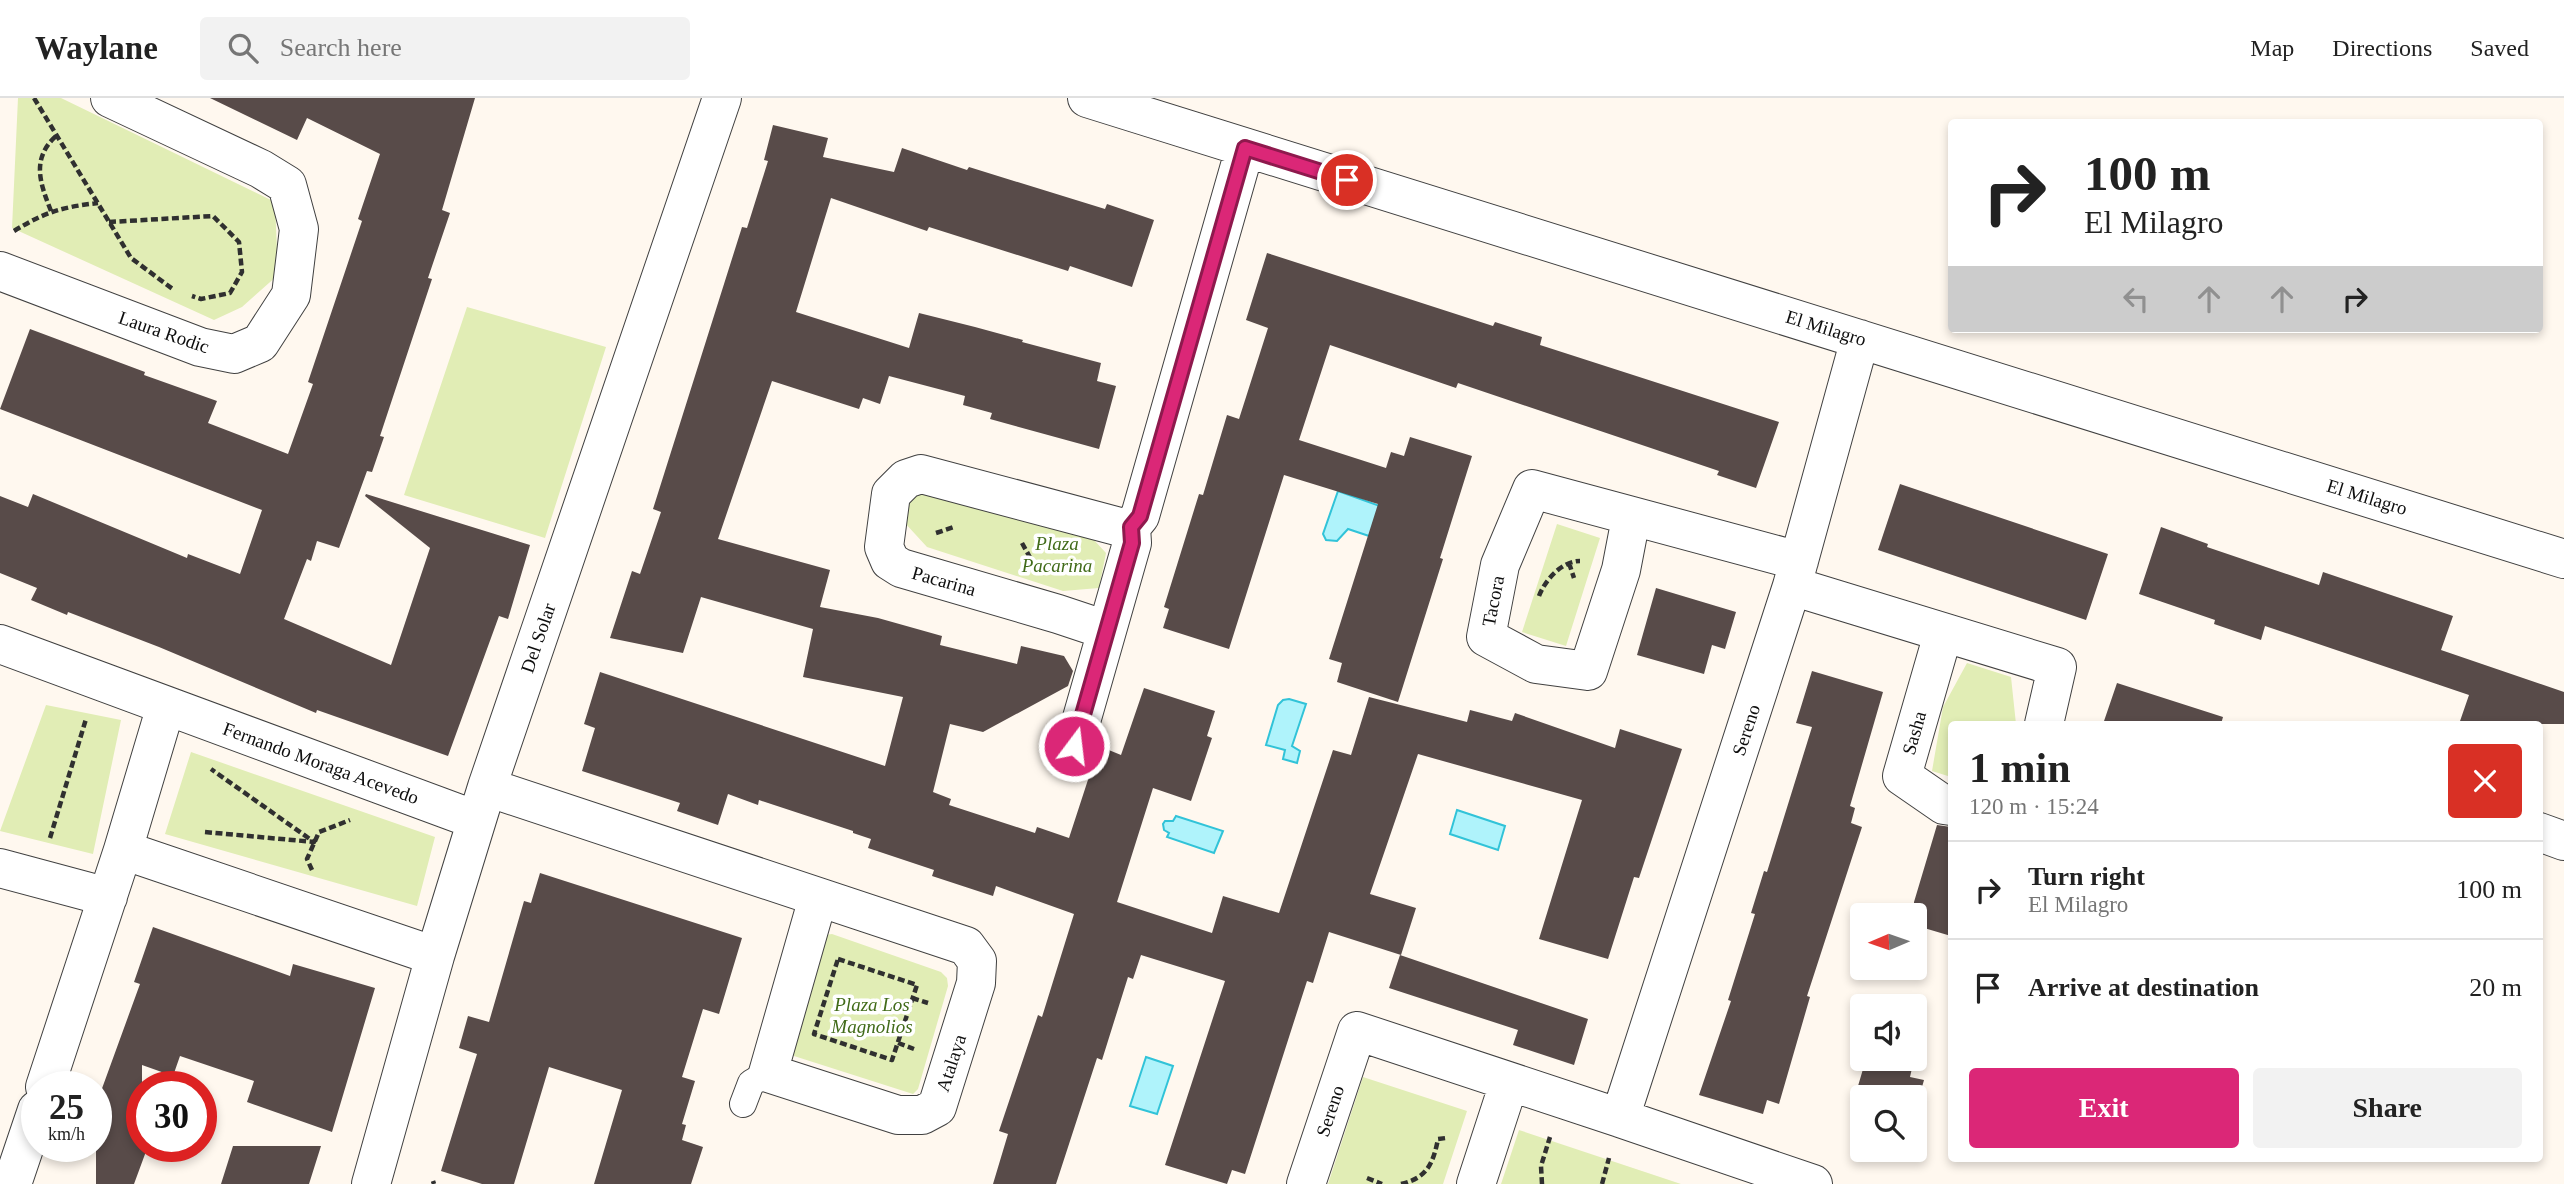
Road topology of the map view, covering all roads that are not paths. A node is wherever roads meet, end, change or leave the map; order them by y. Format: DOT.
graph roads {
  1 [pos="110,98"];
  2 [pos="722,98"];
  3 [pos="1087,98"];
  4 [pos="1245,148"];
  5 [pos="0,271"];
  6 [pos="1860,339"];
  7 [pos="1631,518"];
  8 [pos="1131,527"];
  9 [pos="2564,559"];
  10 [pos="1796,574"];
  11 [pos="1106,631"];
  12 [pos="1943,634"];
  13 [pos="0,643"];
  14 [pos="163,719"];
  15 [pos="2045,721"];
  16 [pos="1074,746"];
  17 [pos="482,804"];
  18 [pos="1948,805"];
  19 [pos="2543,833"];
  20 [pos="2564,841"];
  21 [pos="123,850"];
  22 [pos="0,869"];
  23 [pos="108,897"];
  24 [pos="818,898"];
  25 [pos="435,956"];
  26 [pos="49,1071"];
  27 [pos="768,1073"];
  28 [pos="1509,1083"];
  29 [pos="743,1104"];
  30 [pos="1620,1118"];
  31 [pos="21,1157"];
  32 [pos="1744,1173"];
  33 [pos="12,1184"];
  34 [pos="371,1184"];
  35 [pos="1306,1184"];
  36 [pos="1476,1184"];
  37 [pos="1813,1184"];
  1 -- 5 [label="street, Laura Rodic"];
  2 -- 17 [label="street, Del Solar"];
  3 -- 4 [label="street, El Milagro"];
  4 -- 6 [label="street, El Milagro"];
  4 -- 8 [label="street"];
  6 -- 9 [label="street, El Milagro"];
  6 -- 10 [label="street, Sereno"];
  7 -- 7 [label="street, Tacora"];
  7 -- 10 [label="street, Tacora"];
  8 -- 11 [label="street"];
  8 -- 11 [label="street, Pacarina"];
  10 -- 12 [label="street"];
  10 -- 30 [label="street, Sereno"];
  11 -- 16 [label="street"];
  12 -- 15 [label="street"];
  12 -- 18 [label="street, Sasha"];
  13 -- 14 [label="street, Fernando Moraga Acevedo"];
  14 -- 17 [label="street, Fernando Moraga Acevedo"];
  14 -- 21 [label="street"];
  17 -- 24 [label="street, Atalaya"];
  17 -- 25 [label="street, Del Solar"];
  19 -- 20 [label="street"];
  21 -- 23 [label="street"];
  21 -- 25 [label="street"];
  22 -- 23 [label="street"];
  23 -- 26 [label="street"];
  24 -- 27 [label="street"];
  24 -- 27 [label="street, Atalaya"];
  25 -- 34 [label="street, Del Solar"];
  27 -- 29 [label="lane"];
  28 -- 30 [label="street, Sereno"];
  28 -- 35 [label="street, Sereno"];
  28 -- 36 [label="street"];
  30 -- 32 [label="street, Sereno"];
  31 -- 33 [label="street"];
  32 -- 37 [label="street, Sereno"];
}
